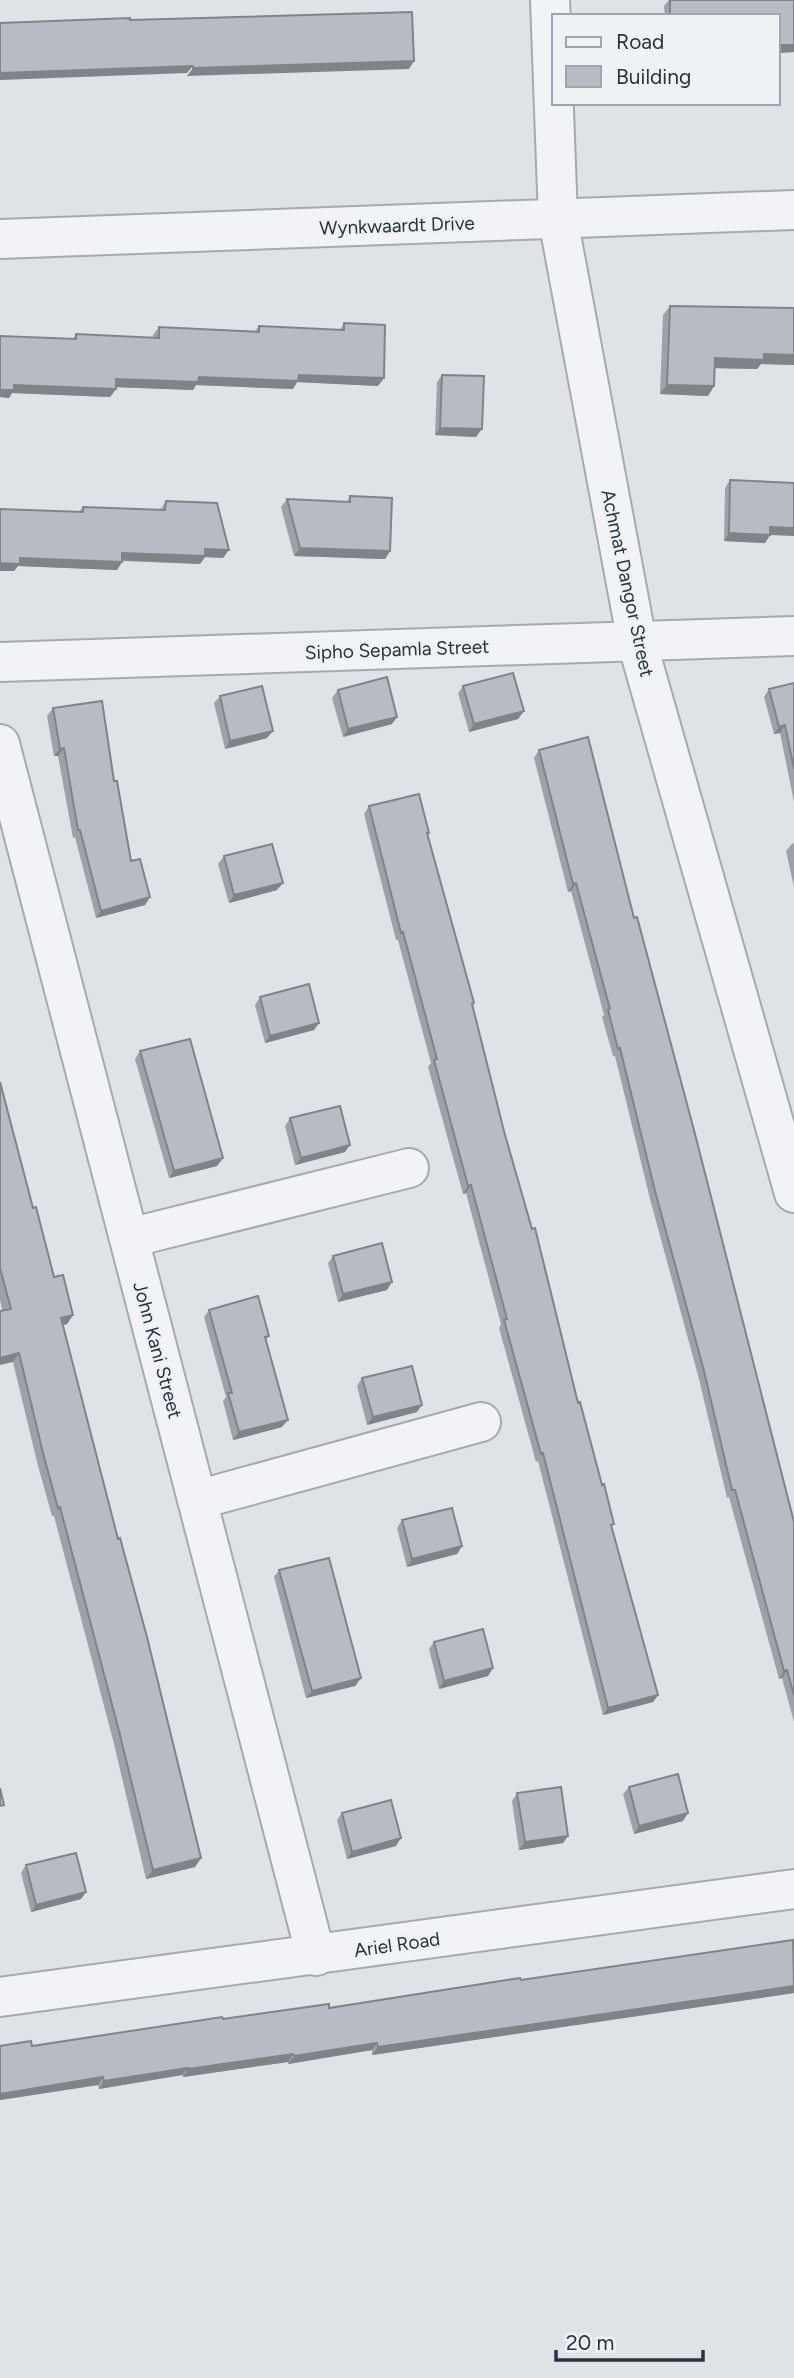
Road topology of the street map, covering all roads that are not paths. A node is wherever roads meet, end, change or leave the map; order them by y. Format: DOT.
graph roads {
  1 [pos="550,0"];
  2 [pos="552,55"];
  3 [pos="554,105"];
  4 [pos="794,210"];
  5 [pos="558,219"];
  6 [pos="0,239"];
  7 [pos="794,636"];
  8 [pos="637,642"];
  9 [pos="0,663"];
  10 [pos="0,744"];
  11 [pos="409,1168"];
  12 [pos="794,1193"];
  13 [pos="129,1238"];
  14 [pos="481,1422"];
  15 [pos="197,1500"];
  16 [pos="794,1889"];
  17 [pos="316,1956"];
  18 [pos="0,1997"];
  1 -- 2 [label="street, Achmat Dangor Street"];
  3 -- 5 [label="street, Achmat Dangor Street"];
  4 -- 5 [label="street, Wynkwaardt Drive"];
  5 -- 6 [label="street, Wynkwaardt Drive"];
  5 -- 8 [label="street, Achmat Dangor Street"];
  7 -- 8 [label="street, Sipho Sepamla Street"];
  8 -- 9 [label="street, Sipho Sepamla Street"];
  8 -- 12 [label="street, Achmat Dangor Street"];
  10 -- 13 [label="street, John Kani Street"];
  11 -- 13 [label="street"];
  13 -- 15 [label="street, John Kani Street"];
  14 -- 15 [label="street"];
  15 -- 17 [label="street, John Kani Street"];
  16 -- 17 [label="street, Ariel Road"];
  17 -- 18 [label="street, Ariel Road"];
}
